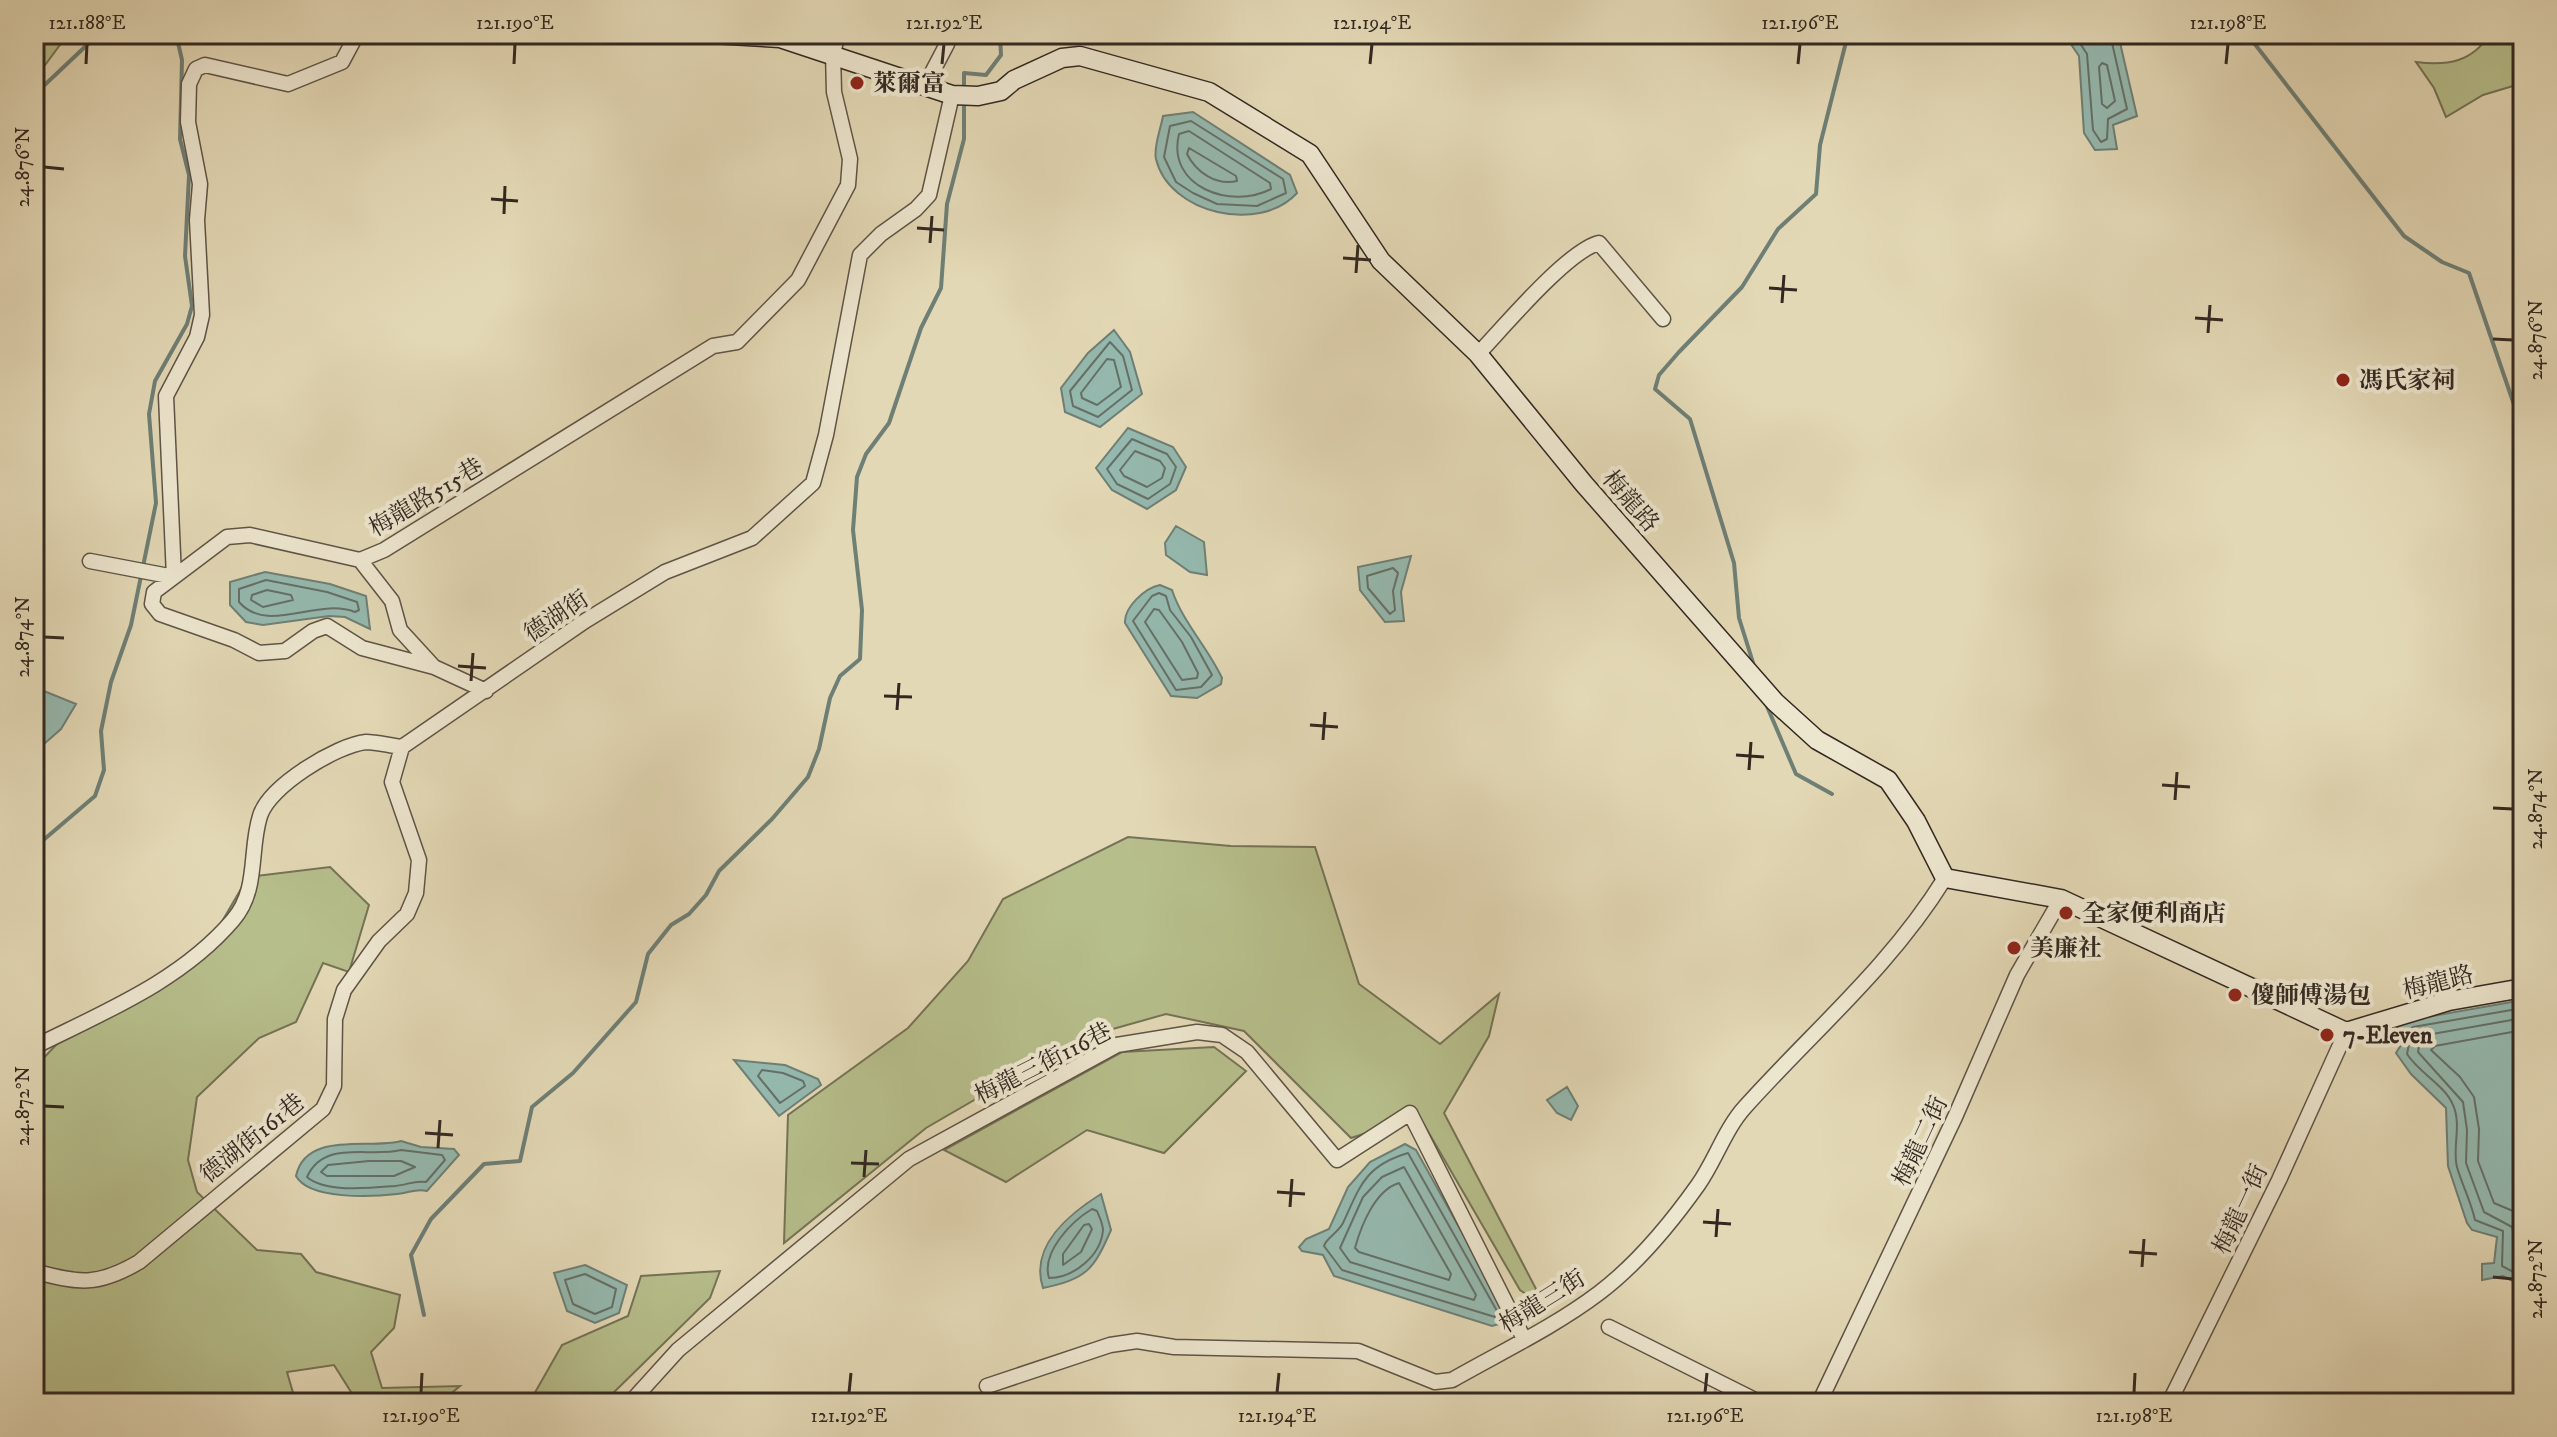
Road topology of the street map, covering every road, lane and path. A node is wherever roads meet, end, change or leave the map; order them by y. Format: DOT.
graph roads {
  1 [pos="357,34"];
  2 [pos="712,34"];
  3 [pos="838,34"];
  4 [pos="947,44"];
  5 [pos="833,53"];
  6 [pos="925,86"];
  7 [pos="960,95"];
  8 [pos="1663,319"];
  9 [pos="1478,354"];
  10 [pos="360,560"];
  11 [pos="90,561"];
  12 [pos="174,577"];
  13 [pos="434,667"];
  14 [pos="486,691"];
  15 [pos="402,747"];
  16 [pos="1945,878"];
  17 [pos="2061,899"];
  18 [pos="2523,988"];
  19 [pos="2346,1032"];
  20 [pos="34,1047"];
  21 [pos="34,1271"];
  22 [pos="1609,1327"];
  23 [pos="1524,1339"];
  24 [pos="987,1386"];
  25 [pos="630,1403"];
  26 [pos="1761,1403"];
  27 [pos="1819,1403"];
  28 [pos="2169,1403"];
  1 -- 12 [label="street"];
  2 -- 5 [label="street"];
  3 -- 5 [label="street, 梅龍路515巷"];
  4 -- 6 [label="street"];
  5 -- 6 [label="street"];
  5 -- 10 [label="street, 梅龍路515巷"];
  6 -- 7 [label="street"];
  7 -- 9 [label="street, 梅龍路"];
  7 -- 14 [label="street, 德湖街"];
  8 -- 9 [label="street"];
  9 -- 16 [label="street, 梅龍路"];
  10 -- 12 [label="street, 梅龍路515巷"];
  10 -- 13 [label="street"];
  11 -- 12 [label="street"];
  12 -- 13 [label="street, 梅龍路515巷"];
  13 -- 14 [label="street, 梅龍路515巷"];
  14 -- 15 [label="street, 德湖街"];
  15 -- 20 [label="street"];
  15 -- 21 [label="street, 德湖街161巷"];
  16 -- 17 [label="street"];
  16 -- 23 [label="street, 梅龍三街"];
  17 -- 19 [label="street"];
  17 -- 27 [label="street, 梅龍二街"];
  18 -- 19 [label="street, 梅龍路"];
  19 -- 28 [label="street, 梅龍一街"];
  22 -- 26 [label="street"];
  23 -- 24 [label="street, 梅龍三街"];
  23 -- 25 [label="street, 梅龍三街116巷"];
}
